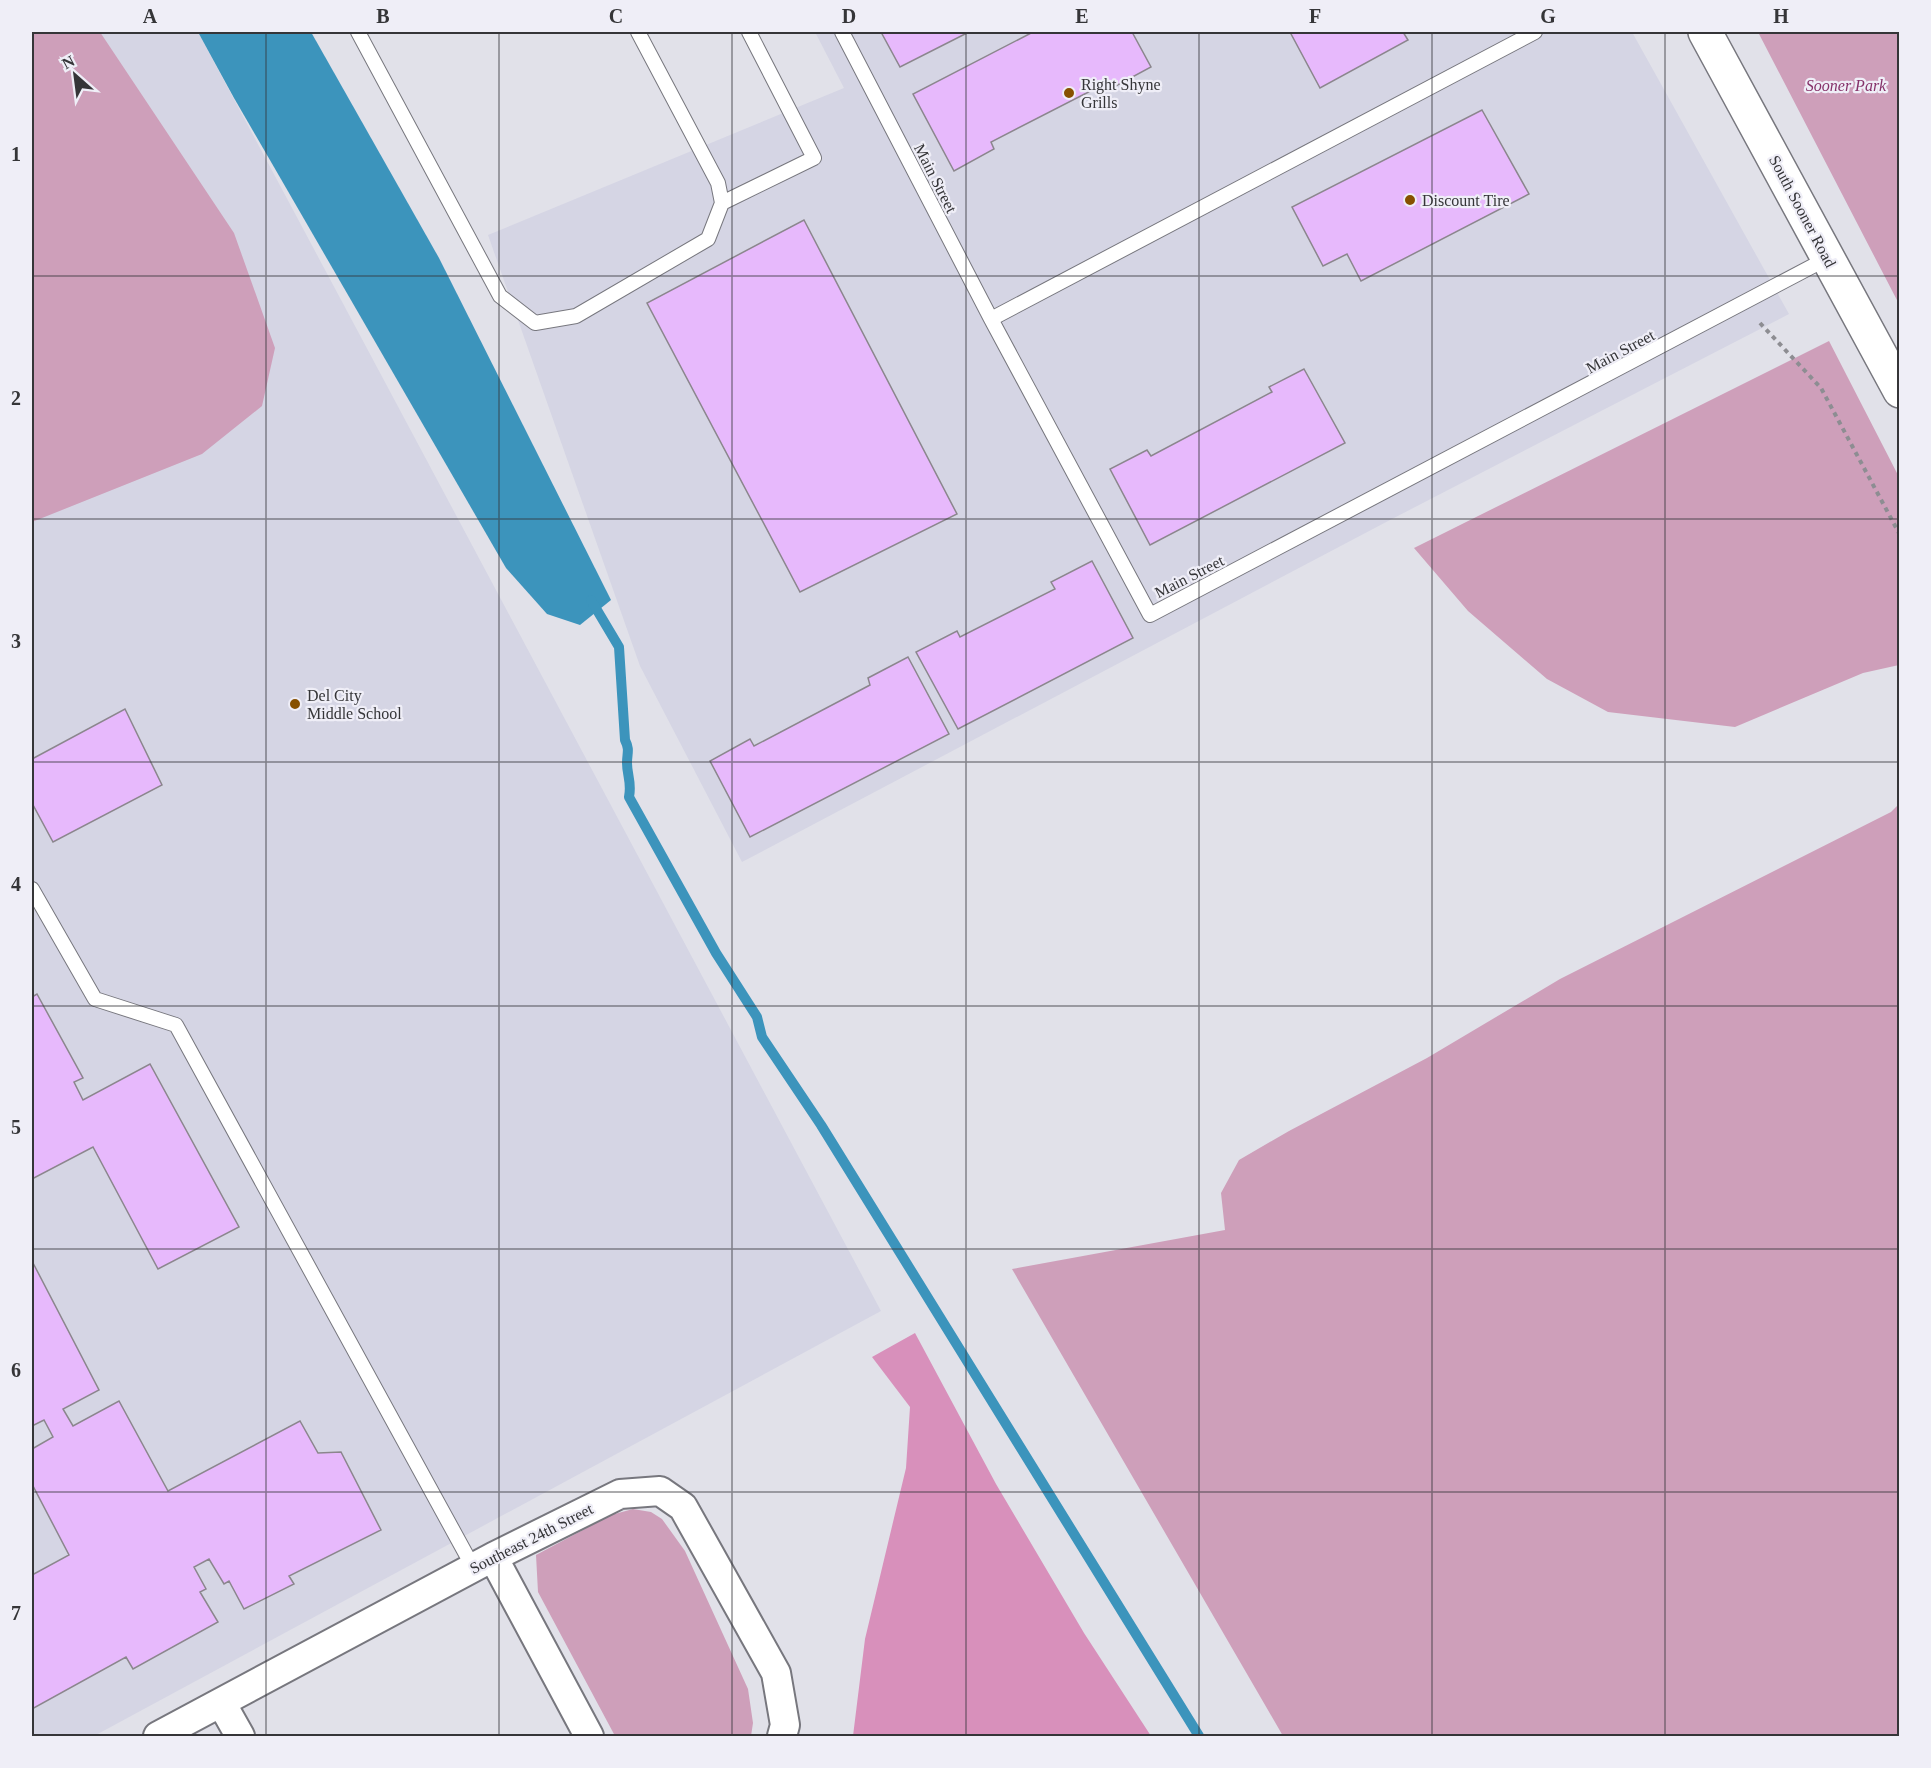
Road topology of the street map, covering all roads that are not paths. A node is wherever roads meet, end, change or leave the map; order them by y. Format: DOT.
graph roads {
  1 [pos="358,32"];
  2 [pos="638,32"];
  3 [pos="749,32"];
  4 [pos="842,32"];
  5 [pos="1535,32"];
  6 [pos="1705,32"];
  7 [pos="722,203"];
  8 [pos="1828,258"];
  9 [pos="991,319"];
  10 [pos="1899,391"];
  11 [pos="32,889"];
  12 [pos="483,1562"];
  13 [pos="222,1704"];
  14 [pos="158,1737"];
  15 [pos="240,1737"];
  16 [pos="590,1737"];
  17 [pos="782,1737"];
  1 -- 7 [label="lane"];
  2 -- 7 [label="lane"];
  3 -- 7 [label="lane"];
  4 -- 9 [label="lane, Main Street"];
  5 -- 9 [label="lane"];
  6 -- 8 [label="main road, South Sooner Road"];
  8 -- 9 [label="lane, Main Street"];
  8 -- 10 [label="main road, South Sooner Road"];
  11 -- 12 [label="lane"];
  12 -- 13 [label="street, Southeast 24th Street"];
  12 -- 16 [label="street"];
  12 -- 17 [label="street, Southeast 24th Street"];
  13 -- 14 [label="street, Southeast 24th Street"];
  13 -- 15 [label="street"];
}
